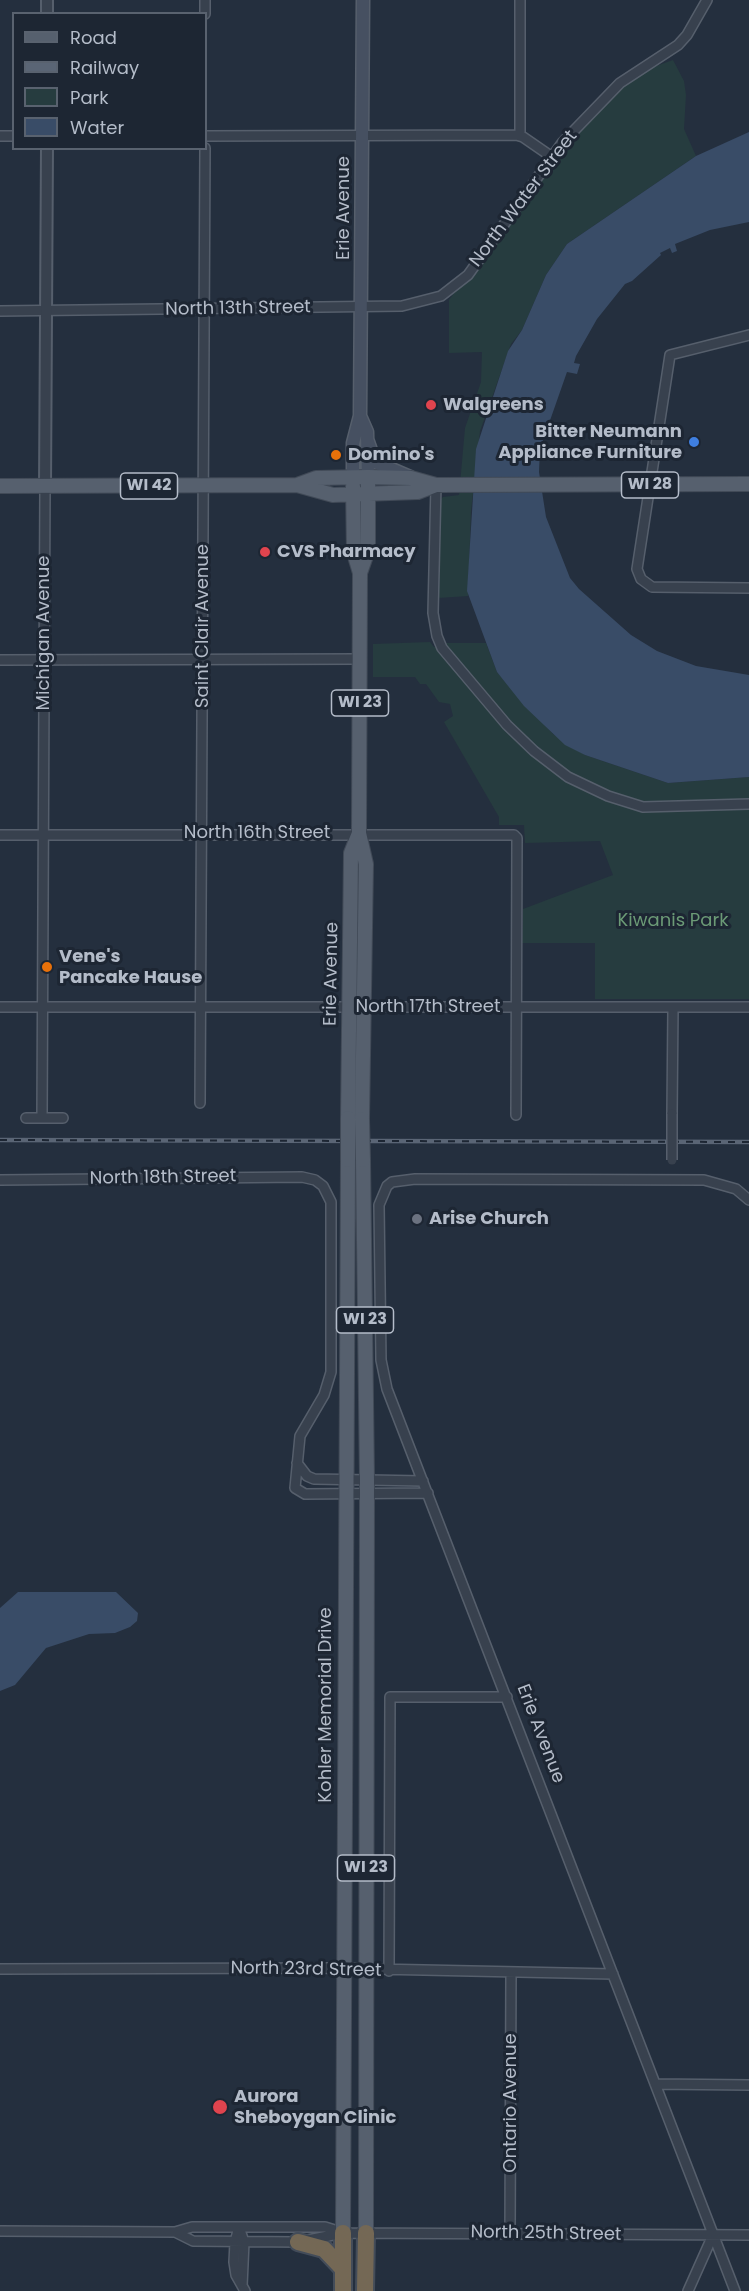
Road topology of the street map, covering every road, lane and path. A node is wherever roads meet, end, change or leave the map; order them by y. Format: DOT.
graph roads {
  1 [pos="363,0"];
  2 [pos="520,0"];
  3 [pos="707,0"];
  4 [pos="207,136"];
  5 [pos="362,136"];
  6 [pos="520,136"];
  7 [pos="46,150"];
  8 [pos="205,150"];
  9 [pos="552,157"];
  10 [pos="468,275"];
  11 [pos="362,307"];
  12 [pos="205,309"];
  13 [pos="0,311"];
  14 [pos="46,312"];
  15 [pos="749,335"];
  16 [pos="360,416"];
  17 [pos="367,439"];
  18 [pos="353,477"];
  19 [pos="368,477"];
  20 [pos="411,478"];
  21 [pos="749,484"];
  22 [pos="297,485"];
  23 [pos="435,485"];
  24 [pos="649,485"];
  25 [pos="0,486"];
  26 [pos="45,486"];
  27 [pos="204,486"];
  28 [pos="352,494"];
  29 [pos="368,494"];
  30 [pos="360,573"];
  31 [pos="749,588"];
  32 [pos="202,659"];
  33 [pos="360,659"];
  34 [pos="0,660"];
  35 [pos="44,660"];
  36 [pos="749,804"];
  37 [pos="359,833"];
  38 [pos="202,834"];
  39 [pos="0,835"];
  40 [pos="44,835"];
  41 [pos="0,1007"];
  42 [pos="42,1007"];
  43 [pos="356,1007"];
  44 [pos="516,1007"];
  45 [pos="673,1007"];
  46 [pos="749,1007"];
  47 [pos="200,1008"];
  48 [pos="200,1103"];
  49 [pos="516,1115"];
  50 [pos="26,1118"];
  51 [pos="42,1118"];
  52 [pos="63,1118"];
  53 [pos="355,1118"];
  54 [pos="672,1178"];
  55 [pos="0,1180"];
  56 [pos="749,1200"];
  57 [pos="297,1463"];
  58 [pos="423,1481"];
  59 [pos="347,1487"];
  60 [pos="367,1487"];
  61 [pos="428,1493"];
  62 [pos="507,1697"];
  63 [pos="344,1968"];
  64 [pos="0,1969"];
  65 [pos="366,1970"];
  66 [pos="389,1971"];
  67 [pos="511,1973"];
  68 [pos="613,1974"];
  69 [pos="655,2084"];
  70 [pos="749,2085"];
  71 [pos="239,2227"];
  72 [pos="0,2231"];
  73 [pos="176,2232"];
  74 [pos="344,2233"];
  75 [pos="366,2233"];
  76 [pos="510,2234"];
  77 [pos="713,2235"];
  78 [pos="749,2235"];
  79 [pos="239,2241"];
  80 [pos="298,2242"];
  81 [pos="343,2269"];
  82 [pos="243,2288"];
  83 [pos="343,2291"];
  84 [pos="365,2291"];
  85 [pos="688,2291"];
  86 [pos="735,2291"];
  1 -- 5 [label="main road, Erie Avenue"];
  2 -- 6 [label="street"];
  3 -- 9 [label="street, North Water Street"];
  4 -- 5 [label="street"];
  5 -- 6 [label="street"];
  5 -- 11 [label="main road, Erie Avenue"];
  6 -- 9 [label="street"];
  7 -- 14 [label="street, Michigan Avenue"];
  8 -- 12 [label="street, Saint Clair Avenue"];
  9 -- 10 [label="street, North Water Street"];
  10 -- 11 [label="street, North 13th Street"];
  11 -- 12 [label="street, North 13th Street"];
  11 -- 16 [label="main road, Erie Avenue"];
  12 -- 14 [label="street, North 13th Street"];
  12 -- 27 [label="street, Saint Clair Avenue"];
  13 -- 14 [label="street, North 13th Street"];
  14 -- 26 [label="street, Michigan Avenue"];
  15 -- 24 [label="street"];
  16 -- 17 [label="main road, Erie Avenue"];
  16 -- 18 [label="main road, Erie Avenue"];
  17 -- 19 [label="main road, Erie Avenue"];
  17 -- 20 [label="main road"];
  18 -- 19 [label="main road, WI 28"];
  18 -- 22 [label="main road, WI 42"];
  18 -- 28 [label="main road, Erie Avenue / WI 23"];
  19 -- 20 [label="main road, WI 28"];
  19 -- 29 [label="main road, Erie Avenue / WI 23"];
  20 -- 23 [label="main road, WI 28"];
  21 -- 24 [label="main road, WI 28"];
  22 -- 27 [label="main road, WI 42"];
  22 -- 28 [label="main road, WI 42"];
  23 -- 24 [label="main road, WI 28"];
  23 -- 29 [label="main road, WI 28"];
  23 -- 36 [label="street"];
  24 -- 31 [label="street"];
  25 -- 26 [label="main road, WI 42"];
  26 -- 27 [label="main road, WI 42"];
  26 -- 35 [label="street, Michigan Avenue"];
  27 -- 32 [label="street, Saint Clair Avenue"];
  28 -- 29 [label="main road, WI 28"];
  28 -- 30 [label="main road, Erie Avenue / WI 23"];
  29 -- 30 [label="main road, Erie Avenue / WI 23"];
  30 -- 33 [label="main road, Erie Avenue / WI 23"];
  32 -- 33 [label="street"];
  32 -- 35 [label="street"];
  32 -- 38 [label="street, Saint Clair Avenue"];
  33 -- 37 [label="main road, Erie Avenue / WI 23"];
  34 -- 35 [label="street"];
  35 -- 40 [label="street, Michigan Avenue"];
  37 -- 38 [label="street, North 16th Street"];
  37 -- 43 [label="main road, Erie Avenue / WI 23"];
  37 -- 44 [label="street, North 16th Street"];
  38 -- 40 [label="street, North 16th Street"];
  38 -- 47 [label="street, Saint Clair Avenue"];
  39 -- 40 [label="street, North 16th Street"];
  40 -- 42 [label="street, Michigan Avenue"];
  41 -- 42 [label="street, North 17th Street"];
  42 -- 47 [label="street, North 17th Street"];
  42 -- 51 [label="street, Michigan Avenue"];
  43 -- 44 [label="street, North 17th Street"];
  43 -- 47 [label="street, North 17th Street"];
  43 -- 53 [label="main road, Erie Avenue / WI 23"];
  44 -- 45 [label="street, North 17th Street"];
  44 -- 49 [label="street"];
  45 -- 46 [label="street, North 17th Street"];
  45 -- 54 [label="street, bridge"];
  47 -- 48 [label="street, Saint Clair Avenue"];
  50 -- 51 [label="street"];
  51 -- 52 [label="street"];
  53 -- 59 [label="main road, Kohler Memorial Drive / WI 23, bridge"];
  53 -- 60 [label="main road, WI 23, bridge"];
  54 -- 56 [label="street"];
  54 -- 58 [label="street, Erie Avenue"];
  55 -- 57 [label="street, North 18th Street"];
  57 -- 59 [label="street"];
  57 -- 59 [label="street"];
  58 -- 60 [label="street"];
  58 -- 61 [label="street, Erie Avenue"];
  59 -- 60 [label="street"];
  59 -- 63 [label="main road, Kohler Memorial Drive / WI 23"];
  60 -- 61 [label="street"];
  60 -- 65 [label="main road, WI 23"];
  61 -- 62 [label="street, Erie Avenue"];
  62 -- 66 [label="street"];
  62 -- 68 [label="street, Erie Avenue"];
  63 -- 64 [label="street, North 23rd Street"];
  63 -- 65 [label="street, North 23rd Street"];
  63 -- 74 [label="main road, Kohler Memorial Drive / WI 23"];
  65 -- 66 [label="street, North 23rd Street"];
  65 -- 75 [label="main road, WI 23"];
  66 -- 67 [label="street, North 23rd Street"];
  67 -- 68 [label="street, North 23rd Street"];
  67 -- 76 [label="street, Ontario Avenue"];
  68 -- 69 [label="street, Erie Avenue"];
  69 -- 70 [label="street"];
  69 -- 77 [label="street, Erie Avenue"];
  71 -- 73 [label="street, North 25th Street"];
  71 -- 74 [label="street, North 25th Street"];
  71 -- 79 [label="street"];
  72 -- 73 [label="street, North 25th Street"];
  73 -- 79 [label="street, North 25th Street"];
  74 -- 75 [label="street, North 25th Street"];
  74 -- 80 [label="street, North 25th Street"];
  74 -- 81 [label="highway, Kohler Memorial Drive / WI 23"];
  75 -- 76 [label="street, North 25th Street"];
  75 -- 84 [label="highway, WI 23"];
  76 -- 77 [label="street, North 25th Street"];
  77 -- 78 [label="street, North 25th Street"];
  77 -- 85 [label="street"];
  77 -- 86 [label="street, Erie Avenue"];
  79 -- 80 [label="street, North 25th Street"];
  79 -- 82 [label="street"];
  80 -- 81 [label="highway"];
  81 -- 83 [label="highway, Kohler Memorial Drive / WI 23"];
}
